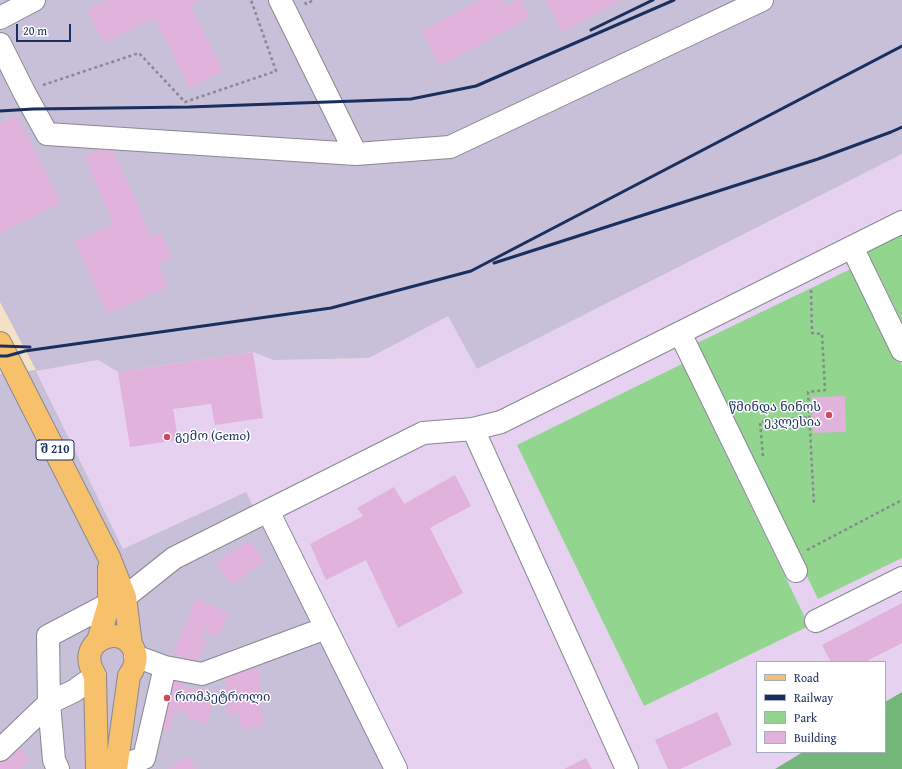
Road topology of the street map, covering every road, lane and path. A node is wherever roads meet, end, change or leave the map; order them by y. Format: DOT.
graph roads {
  1 [pos="34,0"];
  2 [pos="251,0"];
  3 [pos="280,0"];
  4 [pos="303,0"];
  5 [pos="314,0"];
  6 [pos="762,0"];
  7 [pos="0,18"];
  8 [pos="0,44"];
  9 [pos="24,92"];
  10 [pos="356,154"];
  11 [pos="902,222"];
  12 [pos="852,247"];
  13 [pos="810,285"];
  14 [pos="680,333"];
  15 [pos="0,343"];
  16 [pos="902,350"];
  17 [pos="810,417"];
  18 [pos="473,429"];
  19 [pos="764,459"];
  20 [pos="902,500"];
  21 [pos="814,505"];
  22 [pos="268,511"];
  23 [pos="793,565"];
  24 [pos="902,578"];
  25 [pos="117,600"];
  26 [pos="816,621"];
  27 [pos="326,628"];
  28 [pos="98,641"];
  29 [pos="133,650"];
  30 [pos="165,667"];
  31 [pos="95,676"];
  32 [pos="129,676"];
  33 [pos="49,703"];
  34 [pos="0,750"];
  35 [pos="110,768"];
  36 [pos="58,769"];
  37 [pos="396,769"];
  38 [pos="628,769"];
  1 -- 7 [label="street"];
  2 -- 9 [label="path"];
  3 -- 10 [label="street"];
  4 -- 5 [label="path"];
  6 -- 10 [label="street"];
  8 -- 9 [label="street"];
  9 -- 10 [label="street"];
  11 -- 12 [label="street"];
  12 -- 14 [label="street"];
  12 -- 16 [label="street"];
  13 -- 17 [label="path"];
  14 -- 18 [label="street"];
  14 -- 23 [label="street"];
  15 -- 25 [label="main road, შ 210"];
  17 -- 19 [label="path"];
  17 -- 21 [label="path"];
  18 -- 22 [label="street"];
  18 -- 38 [label="street"];
  20 -- 23 [label="path"];
  22 -- 25 [label="street"];
  22 -- 27 [label="street"];
  24 -- 26 [label="street"];
  25 -- 28 [label="main road, შ 210"];
  25 -- 29 [label="main road, შ 210"];
  25 -- 33 [label="street"];
  27 -- 30 [label="street"];
  27 -- 37 [label="street"];
  28 -- 29 [label="main road"];
  28 -- 31 [label="main road"];
  29 -- 30 [label="street"];
  29 -- 32 [label="main road"];
  30 -- 35 [label="street"];
  31 -- 32 [label="main road"];
  31 -- 33 [label="street"];
  31 -- 35 [label="main road"];
  32 -- 35 [label="main road"];
  33 -- 34 [label="street"];
  33 -- 36 [label="street"];
}
